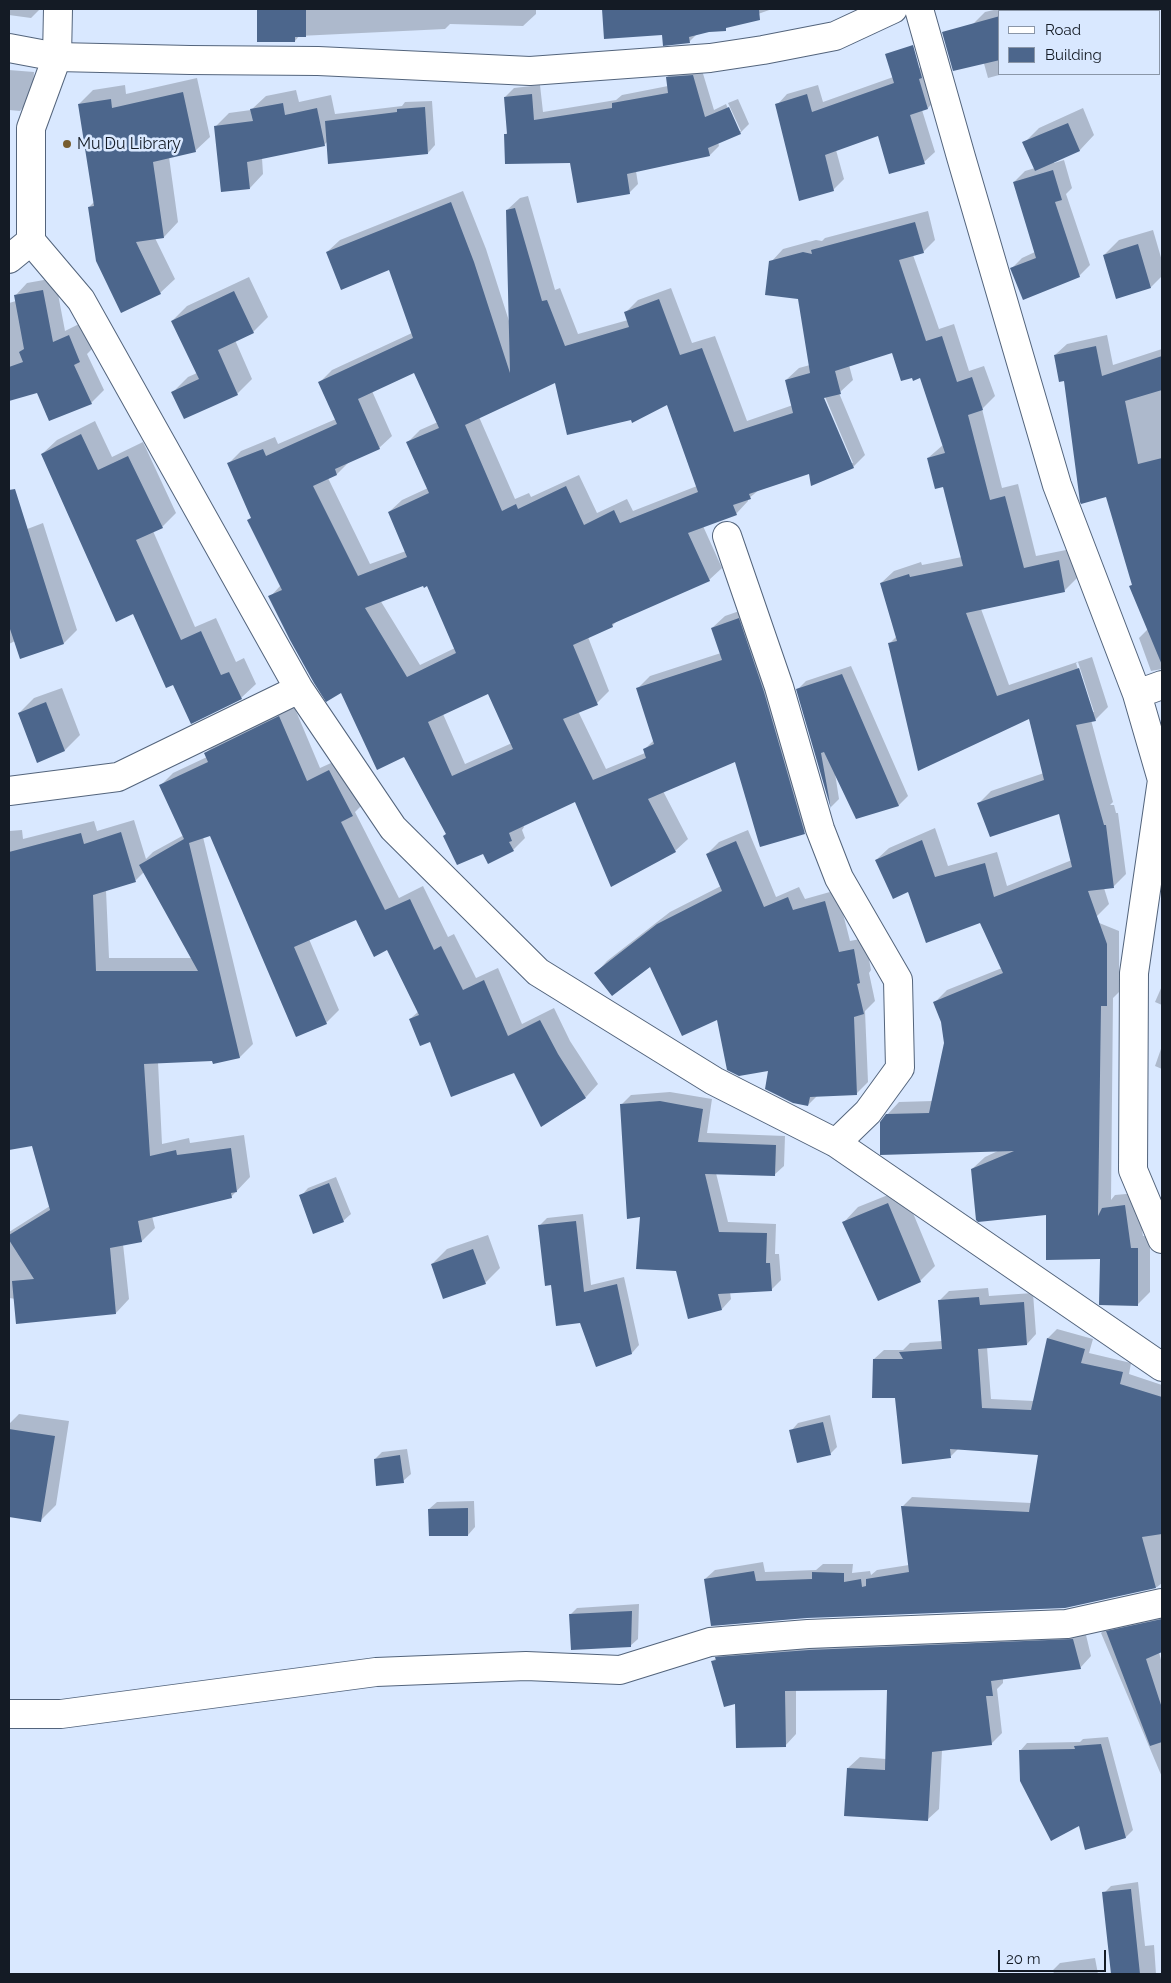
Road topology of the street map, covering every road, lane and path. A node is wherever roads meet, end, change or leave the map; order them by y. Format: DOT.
graph roads {
  1 [pos="58,9"];
  2 [pos="893,9"];
  3 [pos="919,9"];
  4 [pos="9,48"];
  5 [pos="57,56"];
  6 [pos="31,241"];
  7 [pos="9,258"];
  8 [pos="726,536"];
  9 [pos="1162,685"];
  10 [pos="299,690"];
  11 [pos="1137,694"];
  12 [pos="1162,780"];
  13 [pos="9,790"];
  14 [pos="836,1143"];
  15 [pos="1162,1239"];
  16 [pos="1162,1367"];
  17 [pos="1162,1603"];
  18 [pos="9,1714"];
  1 -- 5 [label="street"];
  2 -- 5 [label="street"];
  3 -- 11 [label="street"];
  4 -- 5 [label="street"];
  5 -- 6 [label="street"];
  6 -- 7 [label="street"];
  6 -- 10 [label="street"];
  8 -- 14 [label="street"];
  9 -- 11 [label="street"];
  10 -- 13 [label="street"];
  10 -- 14 [label="street"];
  11 -- 12 [label="street"];
  12 -- 15 [label="street"];
  14 -- 16 [label="street"];
  17 -- 18 [label="street"];
}
